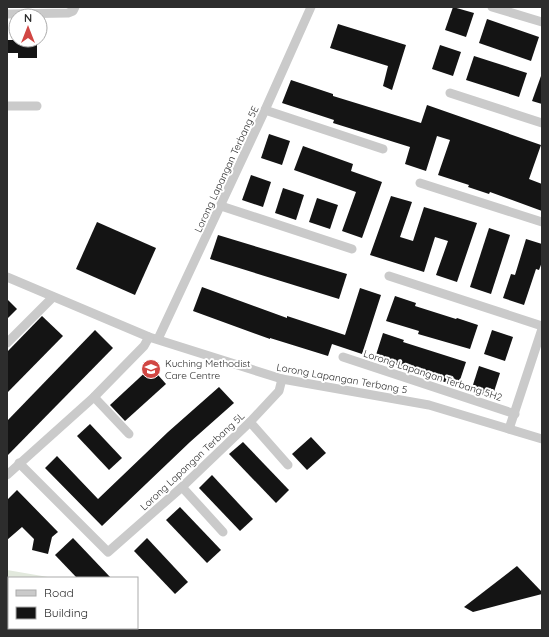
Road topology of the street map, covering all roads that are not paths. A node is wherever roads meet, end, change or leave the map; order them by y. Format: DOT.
graph roads {
  1 [pos="75,7"];
  2 [pos="311,7"];
  3 [pos="492,7"];
  4 [pos="7,14"];
  5 [pos="542,22"];
  6 [pos="450,92"];
  7 [pos="7,106"];
  8 [pos="37,106"];
  9 [pos="265,110"];
  10 [pos="542,123"];
  11 [pos="383,149"];
  12 [pos="420,183"];
  13 [pos="221,206"];
  14 [pos="542,222"];
  15 [pos="352,249"];
  16 [pos="389,276"];
  17 [pos="7,277"];
  18 [pos="53,298"];
  19 [pos="542,327"];
  20 [pos="149,337"];
  21 [pos="158,340"];
  22 [pos="7,343"];
  23 [pos="343,357"];
  24 [pos="282,379"];
  25 [pos="94,397"];
  26 [pos="515,414"];
  27 [pos="250,422"];
  28 [pos="509,429"];
  29 [pos="129,434"];
  30 [pos="542,439"];
  31 [pos="19,463"];
  32 [pos="288,465"];
  33 [pos="7,475"];
  34 [pos="182,487"];
  35 [pos="224,532"];
  1 -- 4 [label="street"];
  2 -- 9 [label="street, Lorong Lapangan Terbang 5E"];
  3 -- 5 [label="street"];
  6 -- 10 [label="street"];
  7 -- 8 [label="street"];
  9 -- 11 [label="street"];
  9 -- 13 [label="street, Lorong Lapangan Terbang 5E"];
  12 -- 14 [label="street"];
  13 -- 15 [label="street"];
  13 -- 21 [label="street, Lorong Lapangan Terbang 5E"];
  16 -- 19 [label="street"];
  17 -- 18 [label="street, Lorong Lapangan Terbang 5"];
  18 -- 20 [label="street, Lorong Lapangan Terbang 5"];
  18 -- 22 [label="street"];
  19 -- 26 [label="street"];
  20 -- 21 [label="street, Lorong Lapangan Terbang 5"];
  20 -- 25 [label="street"];
  21 -- 24 [label="street, Lorong Lapangan Terbang 5"];
  23 -- 26 [label="street, Lorong Lapangan Terbang 5H2"];
  24 -- 27 [label="street, Lorong Lapangan Terbang 5L"];
  24 -- 28 [label="street, Lorong Lapangan Terbang 5"];
  25 -- 29 [label="street"];
  25 -- 31 [label="street"];
  26 -- 28 [label="street"];
  27 -- 32 [label="street"];
  27 -- 34 [label="street, Lorong Lapangan Terbang 5L"];
  28 -- 30 [label="street, Lorong Lapangan Terbang 5"];
  31 -- 33 [label="street"];
  31 -- 34 [label="street, Lorong Lapangan Terbang 5L"];
  34 -- 35 [label="street"];
}
